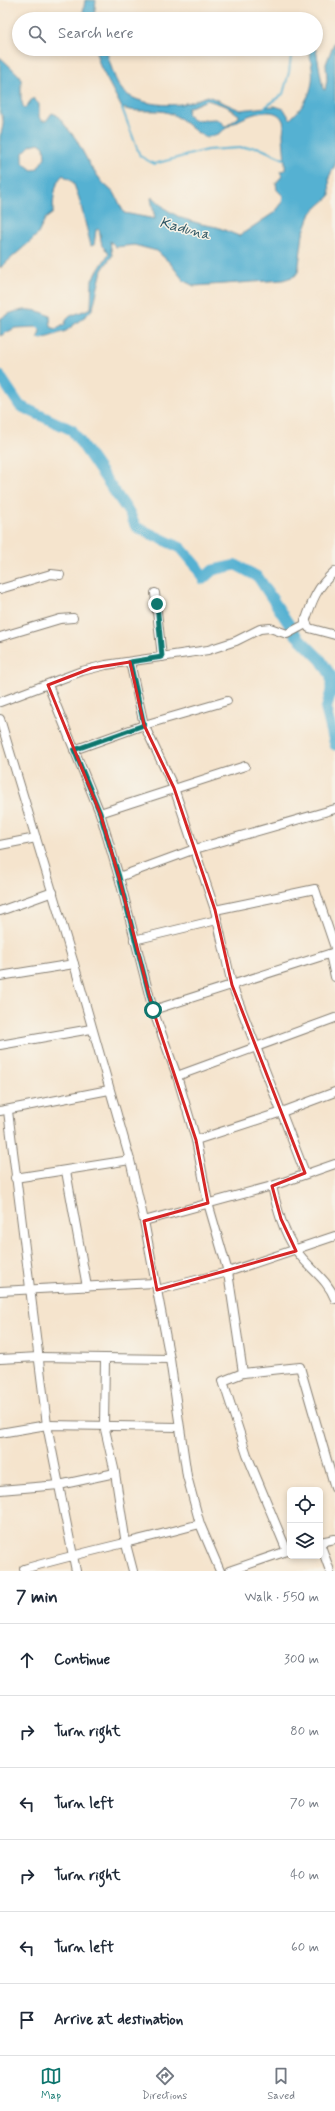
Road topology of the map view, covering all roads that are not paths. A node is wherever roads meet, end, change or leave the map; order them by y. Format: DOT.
graph roads {
  1 [pos="335,571"];
  2 [pos="60,575"];
  3 [pos="0,589"];
  4 [pos="155,593"];
  5 [pos="73,618"];
  6 [pos="305,622"];
  7 [pos="335,635"];
  8 [pos="0,637"];
  9 [pos="162,657"];
  10 [pos="130,662"];
  11 [pos="48,685"];
  12 [pos="227,701"];
  13 [pos="0,702"];
  14 [pos="0,719"];
  15 [pos="144,725"];
  16 [pos="74,750"];
  17 [pos="245,766"];
  18 [pos="174,788"];
  19 [pos="335,809"];
  20 [pos="100,813"];
  21 [pos="36,838"];
  22 [pos="0,845"];
  23 [pos="194,849"];
  24 [pos="119,877"];
  25 [pos="53,892"];
  26 [pos="215,910"];
  27 [pos="0,911"];
  28 [pos="217,920"];
  29 [pos="134,940"];
  30 [pos="333,952"];
  31 [pos="74,964"];
  32 [pos="0,976"];
  33 [pos="335,977"];
  34 [pos="232,985"];
  35 [pos="153,1010"];
  36 [pos="335,1018"];
  37 [pos="92,1029"];
  38 [pos="0,1045"];
  39 [pos="257,1047"];
  40 [pos="177,1076"];
  41 [pos="110,1090"];
  42 [pos="335,1092"];
  43 [pos="4,1111"];
  44 [pos="282,1112"];
  45 [pos="196,1140"];
  46 [pos="130,1160"];
  47 [pos="335,1164"];
  48 [pos="66,1171"];
  49 [pos="305,1173"];
  50 [pos="15,1178"];
  51 [pos="272,1186"];
  52 [pos="208,1203"];
  53 [pos="144,1221"];
  54 [pos="335,1236"];
  55 [pos="296,1251"];
  56 [pos="228,1272"];
  57 [pos="156,1286"];
  58 [pos="87,1287"];
  59 [pos="31,1288"];
  60 [pos="0,1291"];
  61 [pos="335,1299"];
  62 [pos="38,1357"];
  63 [pos="0,1359"];
  64 [pos="105,1359"];
  65 [pos="170,1359"];
  66 [pos="243,1373"];
  67 [pos="47,1425"];
  68 [pos="104,1425"];
  69 [pos="179,1427"];
  70 [pos="0,1433"];
  71 [pos="115,1473"];
  72 [pos="59,1485"];
  73 [pos="335,1488"];
  74 [pos="0,1490"];
  75 [pos="200,1524"];
  76 [pos="335,1539"];
  77 [pos="323,1542"];
  78 [pos="126,1544"];
  79 [pos="287,1549"];
  80 [pos="287,1551"];
  81 [pos="323,1551"];
  82 [pos="74,1554"];
  83 [pos="24,1569"];
  84 [pos="76,1571"];
  85 [pos="133,1571"];
  86 [pos="220,1571"];
  87 [pos="229,1571"];
  88 [pos="330,1571"];
  1 -- 6 [label="street"];
  2 -- 3 [label="street"];
  4 -- 9 [label="street"];
  5 -- 8 [label="street"];
  6 -- 7 [label="street"];
  6 -- 9 [label="street"];
  9 -- 10 [label="street"];
  10 -- 11 [label="street"];
  10 -- 15 [label="street"];
  11 -- 13 [label="street"];
  11 -- 16 [label="street"];
  12 -- 15 [label="street"];
  14 -- 21 [label="street"];
  15 -- 16 [label="street"];
  15 -- 18 [label="street"];
  16 -- 20 [label="street"];
  17 -- 18 [label="street"];
  18 -- 20 [label="street"];
  18 -- 23 [label="street"];
  19 -- 23 [label="street"];
  20 -- 24 [label="street"];
  21 -- 22 [label="street"];
  21 -- 25 [label="street"];
  23 -- 24 [label="street"];
  23 -- 26 [label="street"];
  24 -- 29 [label="street"];
  25 -- 27 [label="street"];
  25 -- 31 [label="street"];
  26 -- 28 [label="street"];
  26 -- 30 [label="street"];
  28 -- 29 [label="street"];
  28 -- 34 [label="street"];
  29 -- 35 [label="street"];
  30 -- 33 [label="street"];
  30 -- 34 [label="street"];
  31 -- 32 [label="street"];
  31 -- 37 [label="street"];
  34 -- 35 [label="street"];
  34 -- 39 [label="street"];
  35 -- 40 [label="street"];
  36 -- 39 [label="street"];
  37 -- 38 [label="street"];
  37 -- 41 [label="street"];
  39 -- 40 [label="street"];
  39 -- 44 [label="street"];
  40 -- 45 [label="street"];
  41 -- 43 [label="street"];
  41 -- 46 [label="street"];
  42 -- 44 [label="street"];
  43 -- 50 [label="street"];
  44 -- 45 [label="street"];
  44 -- 49 [label="street"];
  45 -- 52 [label="street"];
  46 -- 48 [label="street"];
  46 -- 53 [label="street"];
  47 -- 49 [label="street"];
  48 -- 50 [label="street"];
  48 -- 58 [label="street"];
  49 -- 51 [label="street"];
  50 -- 59 [label="street"];
  51 -- 52 [label="street"];
  51 -- 55 [label="street"];
  52 -- 53 [label="street"];
  52 -- 56 [label="street"];
  53 -- 57 [label="street"];
  54 -- 55 [label="street"];
  55 -- 56 [label="street"];
  55 -- 61 [label="street"];
  56 -- 57 [label="street"];
  56 -- 66 [label="street"];
  57 -- 58 [label="street"];
  57 -- 65 [label="street"];
  58 -- 59 [label="street"];
  59 -- 60 [label="street"];
  59 -- 62 [label="street"];
  62 -- 63 [label="street"];
  62 -- 64 [label="street"];
  62 -- 67 [label="street"];
  64 -- 65 [label="street"];
  64 -- 68 [label="street"];
  65 -- 69 [label="street"];
  66 -- 73 [label="street"];
  66 -- 79 [label="street"];
  67 -- 68 [label="street"];
  67 -- 70 [label="street"];
  67 -- 72 [label="street"];
  68 -- 69 [label="street"];
  68 -- 71 [label="street"];
  69 -- 75 [label="street"];
  71 -- 72 [label="street"];
  71 -- 78 [label="street"];
  72 -- 74 [label="street"];
  72 -- 82 [label="street"];
  75 -- 78 [label="street"];
  75 -- 86 [label="street"];
  76 -- 77 [label="street"];
  78 -- 82 [label="street"];
  78 -- 85 [label="street"];
  80 -- 87 [label="street"];
  81 -- 88 [label="street"];
  82 -- 83 [label="street"];
  82 -- 84 [label="street"];
}
